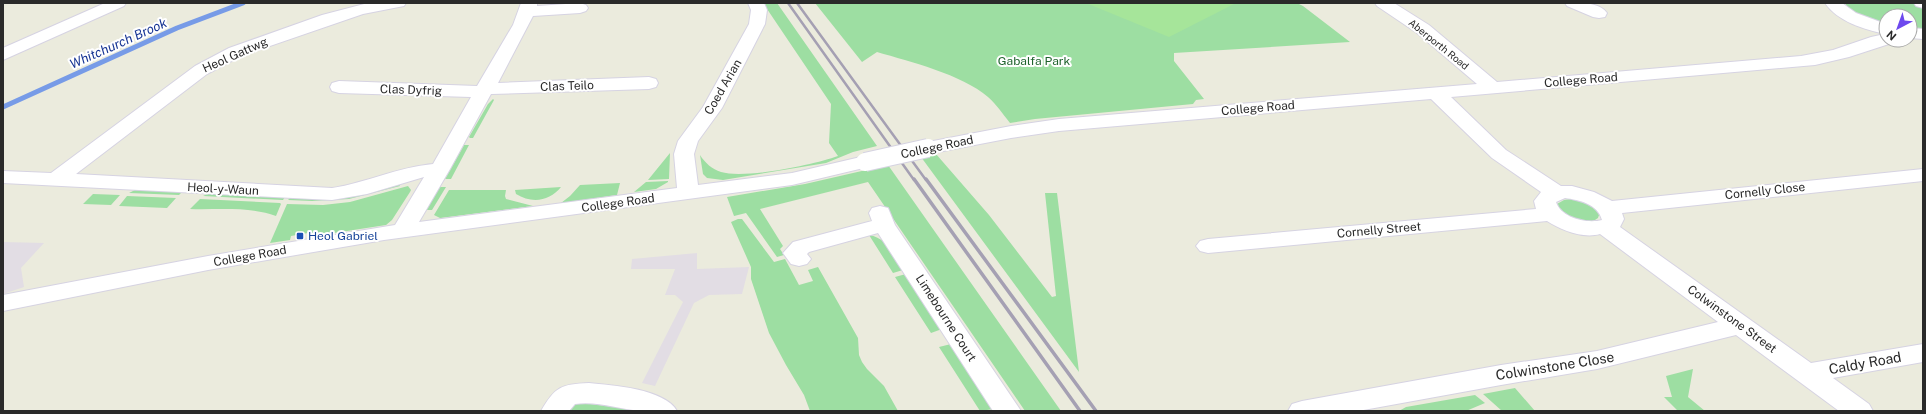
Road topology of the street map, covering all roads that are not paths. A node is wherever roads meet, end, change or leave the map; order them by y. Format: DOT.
graph roads {
  1 [pos="118,3"];
  2 [pos="398,3"];
  3 [pos="756,3"];
  4 [pos="1383,3"];
  5 [pos="1573,3"];
  6 [pos="1832,5"];
  7 [pos="528,7"];
  8 [pos="580,8"];
  9 [pos="1599,13"];
  10 [pos="1878,33"];
  11 [pos="1878,38"];
  12 [pos="3,55"];
  13 [pos="649,83"];
  14 [pos="339,87"];
  15 [pos="1493,88"];
  16 [pos="483,90"];
  17 [pos="1436,93"];
  18 [pos="440,169"];
  19 [pos="1923,175"];
  20 [pos="3,177"];
  21 [pos="55,180"];
  22 [pos="688,194"];
  23 [pos="1553,203"];
  24 [pos="1606,217"];
  25 [pos="402,231"];
  26 [pos="1208,246"];
  27 [pos="799,260"];
  28 [pos="3,304"];
  29 [pos="1740,325"];
  30 [pos="1923,353"];
  31 [pos="1807,373"];
  32 [pos="1375,405"];
  33 [pos="555,411"];
  34 [pos="663,411"];
  35 [pos="1007,411"];
  36 [pos="1302,411"];
  37 [pos="1858,411"];
  1 -- 12 [label="street"];
  2 -- 21 [label="street, Heol Gattwg"];
  3 -- 22 [label="street, Coed Arian"];
  4 -- 15 [label="street, Aberporth Road"];
  5 -- 9 [label="street"];
  6 -- 10 [label="street, College Road"];
  7 -- 8 [label="street"];
  7 -- 16 [label="street"];
  11 -- 15 [label="street, College Road"];
  13 -- 16 [label="street, Clas Teilo"];
  14 -- 16 [label="street, Clas Dyfrig"];
  15 -- 17 [label="street, College Road"];
  16 -- 18 [label="street"];
  17 -- 22 [label="street, College Road, bridge"];
  17 -- 23 [label="street"];
  18 -- 21 [label="street, Heol-y-Waun"];
  18 -- 25 [label="street"];
  19 -- 24 [label="street, Cornelly Close"];
  20 -- 21 [label="street, Heol-y-Waun"];
  22 -- 25 [label="street, College Road"];
  23 -- 24 [label="street, Cornelly Street"];
  23 -- 24 [label="street, Cornelly Close"];
  23 -- 26 [label="street, Cornelly Street"];
  24 -- 29 [label="street, Colwinstone Street"];
  25 -- 28 [label="street, College Road"];
  27 -- 35 [label="street, Limebourne Court"];
  29 -- 31 [label="street, Colwinstone Street"];
  29 -- 32 [label="street, Colwinstone Close"];
  30 -- 31 [label="street, Caldy Road"];
  31 -- 37 [label="street, Colwinstone Street"];
  32 -- 36 [label="street, Colwinstone Close"];
  33 -- 34 [label="street"];
}
